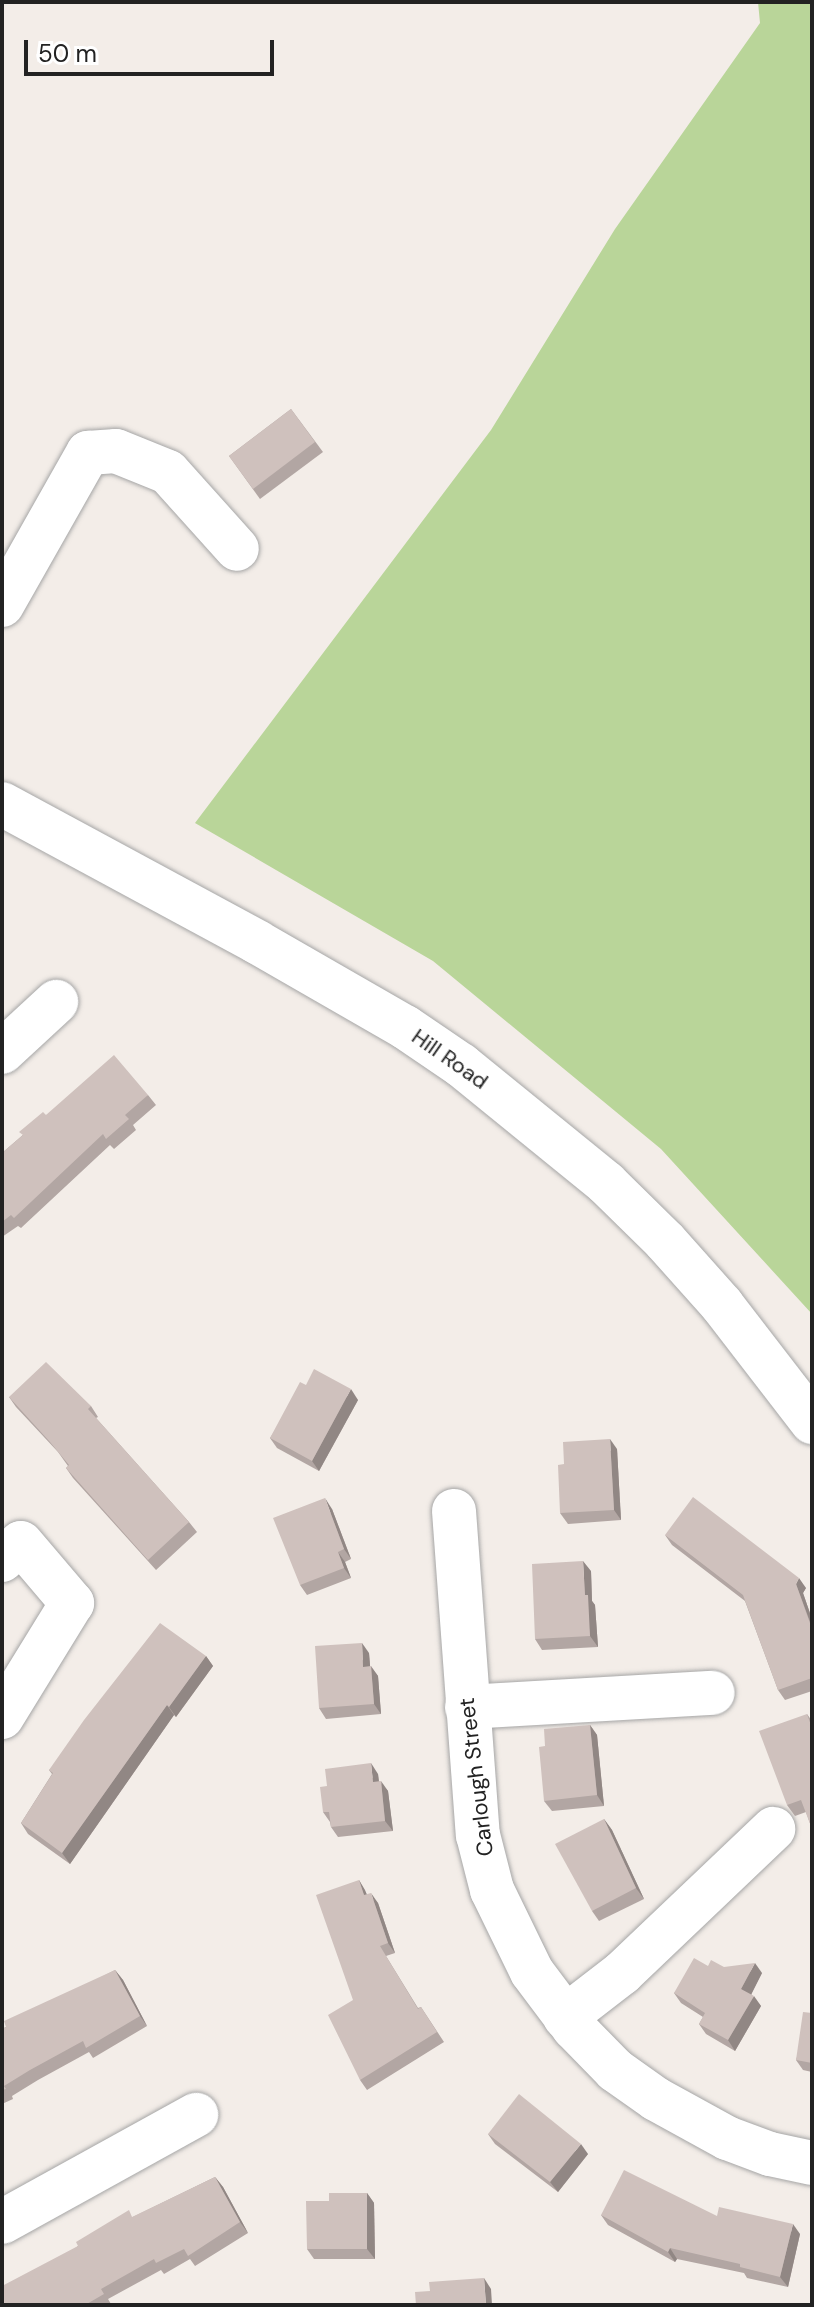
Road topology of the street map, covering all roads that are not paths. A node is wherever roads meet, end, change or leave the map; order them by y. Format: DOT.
graph roads {
  1 [pos="237,549"];
  2 [pos="2,605"];
  3 [pos="2,804"];
  4 [pos="56,1002"];
  5 [pos="2,1052"];
  6 [pos="812,1422"];
  7 [pos="454,1511"];
  8 [pos="2,1560"];
  9 [pos="713,1693"];
  10 [pos="467,1707"];
  11 [pos="2,1717"];
  12 [pos="773,1829"];
  13 [pos="565,2017"];
  14 [pos="196,2115"];
  15 [pos="812,2163"];
  16 [pos="2,2222"];
  1 -- 2 [label="street"];
  3 -- 6 [label="street, Hill Road"];
  4 -- 5 [label="street"];
  7 -- 10 [label="street, Carlough Street"];
  8 -- 11 [label="street"];
  9 -- 10 [label="street"];
  10 -- 13 [label="street, Carlough Street"];
  12 -- 13 [label="street"];
  13 -- 15 [label="street, Carlough Street"];
  14 -- 16 [label="street"];
}
